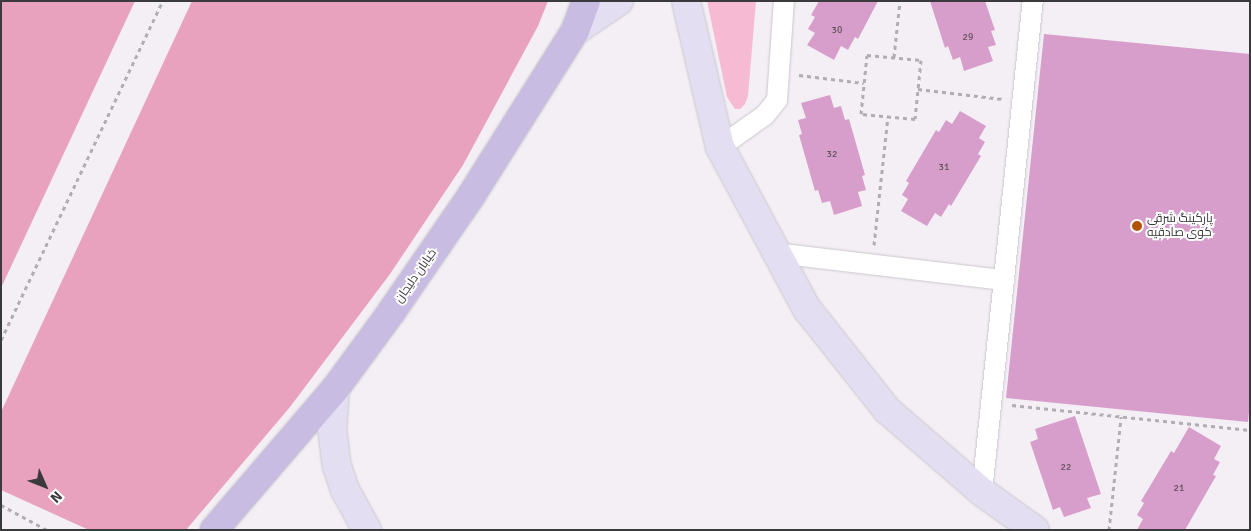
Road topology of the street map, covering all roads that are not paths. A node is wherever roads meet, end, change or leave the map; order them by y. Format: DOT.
graph roads {
  1 [pos="586,1"];
  2 [pos="619,1"];
  3 [pos="686,1"];
  4 [pos="784,1"];
  5 [pos="1032,1"];
  6 [pos="575,31"];
  7 [pos="720,147"];
  8 [pos="776,253"];
  9 [pos="1004,280"];
  10 [pos="335,390"];
  11 [pos="982,492"];
  12 [pos="214,530"];
  13 [pos="367,530"];
  14 [pos="1035,530"];
  1 -- 6 [label="main road, خیابان دلیجان"];
  2 -- 6 [label="street"];
  3 -- 7 [label="street"];
  4 -- 7 [label="street"];
  5 -- 9 [label="street"];
  6 -- 10 [label="main road, خیابان دلیجان"];
  7 -- 8 [label="street"];
  8 -- 9 [label="street"];
  8 -- 11 [label="street"];
  9 -- 11 [label="street"];
  10 -- 12 [label="main road, خیابان دلیجان"];
  10 -- 13 [label="street"];
  11 -- 14 [label="street"];
}
